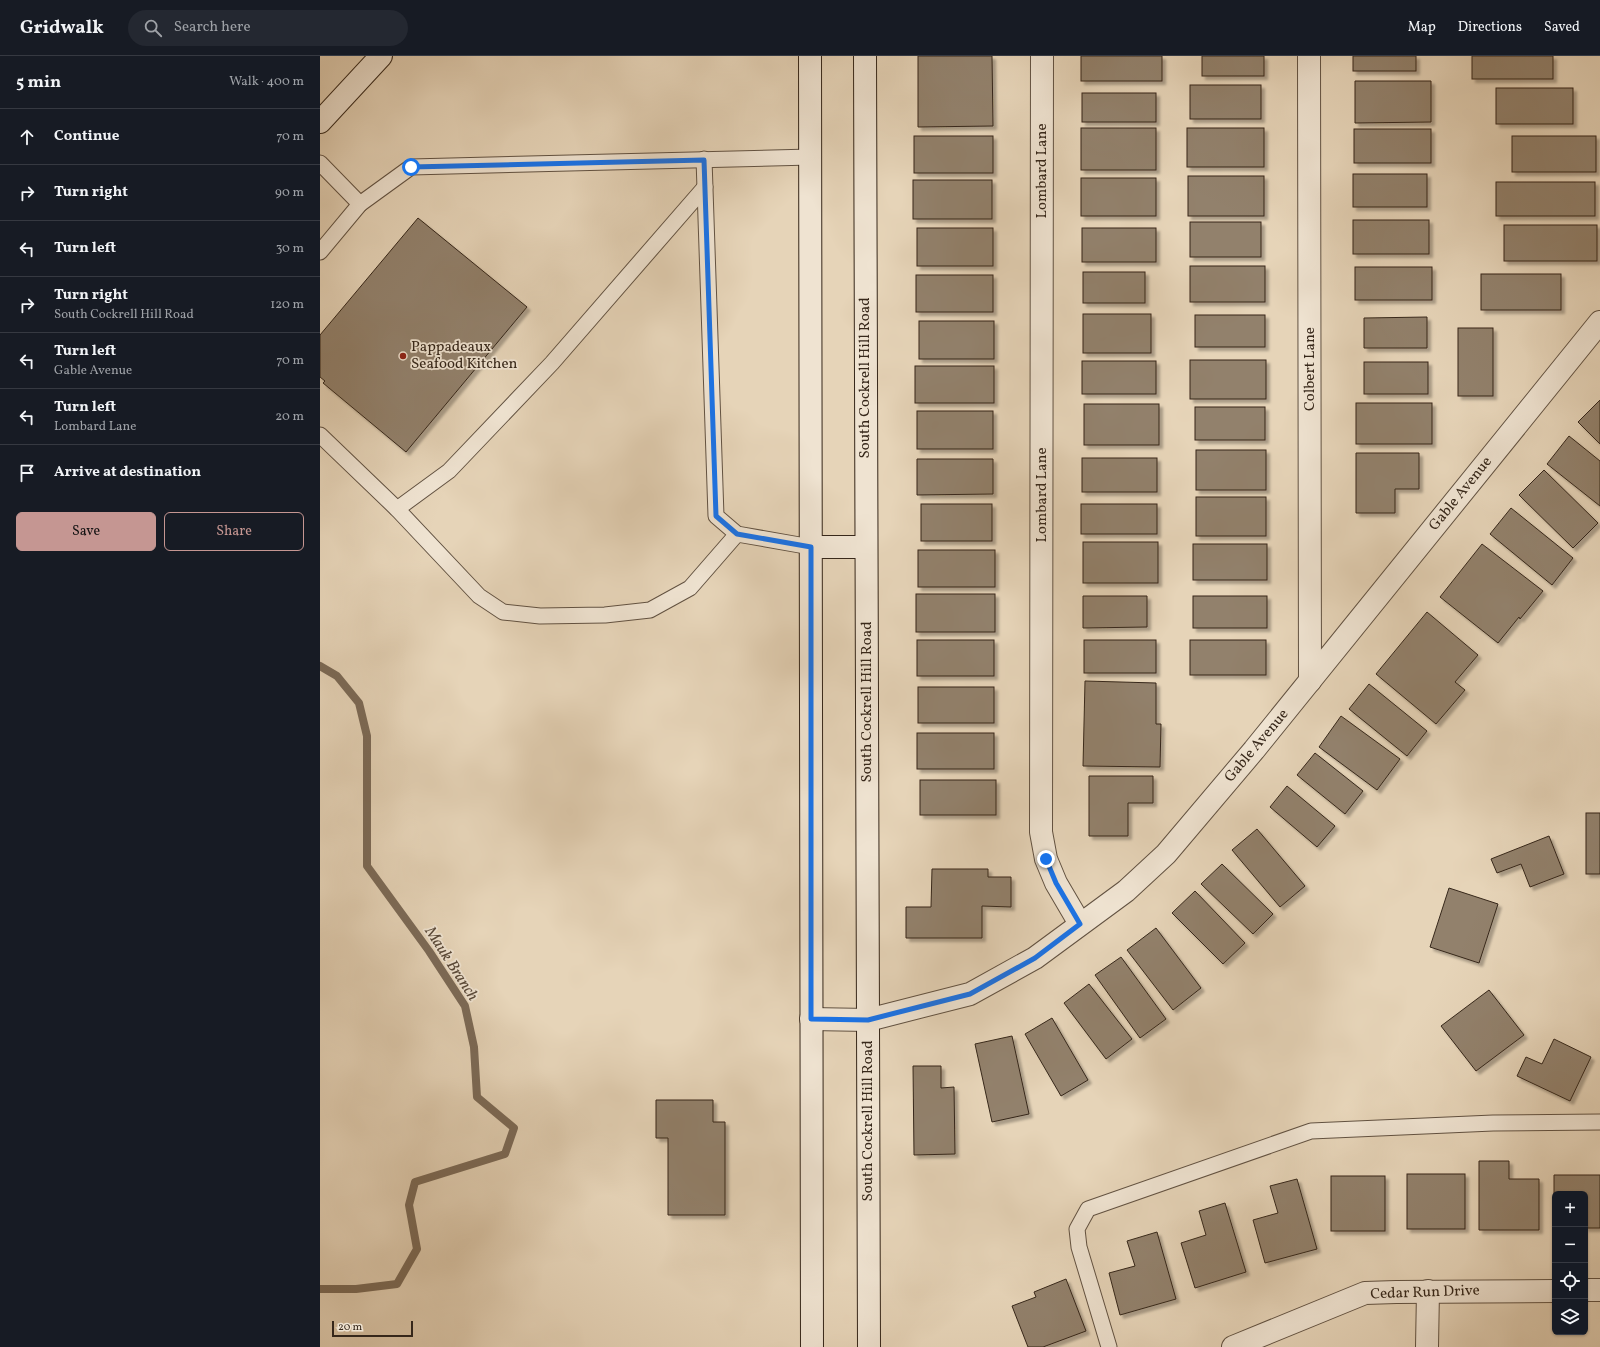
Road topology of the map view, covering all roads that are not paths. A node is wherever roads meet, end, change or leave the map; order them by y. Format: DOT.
graph roads {
  1 [pos="381,56"];
  2 [pos="810,56"];
  3 [pos="865,56"];
  4 [pos="1042,56"];
  5 [pos="1310,56"];
  6 [pos="320,122"];
  7 [pos="811,157"];
  8 [pos="704,160"];
  9 [pos="320,163"];
  10 [pos="705,188"];
  11 [pos="360,204"];
  12 [pos="320,252"];
  13 [pos="1600,322"];
  14 [pos="320,434"];
  15 [pos="397,510"];
  16 [pos="737,534"];
  17 [pos="811,547"];
  18 [pos="866,547"];
  19 [pos="1310,681"];
  20 [pos="1080,924"];
  21 [pos="811,1019"];
  22 [pos="868,1020"];
  23 [pos="1600,1122"];
  24 [pos="1552,1290"];
  25 [pos="1588,1290"];
  26 [pos="1600,1290"];
  27 [pos="1428,1291"];
  28 [pos="812,1347"];
  29 [pos="869,1347"];
  30 [pos="1109,1347"];
  31 [pos="1233,1347"];
  32 [pos="1427,1347"];
  1 -- 6 [label="street"];
  2 -- 7 [label="street"];
  3 -- 18 [label="street, South Cockrell Hill Road"];
  4 -- 20 [label="street, Lombard Lane"];
  5 -- 19 [label="street, Colbert Lane"];
  7 -- 8 [label="lane"];
  7 -- 17 [label="street"];
  8 -- 10 [label="lane"];
  8 -- 11 [label="lane"];
  9 -- 11 [label="lane"];
  10 -- 15 [label="lane"];
  10 -- 16 [label="lane"];
  11 -- 12 [label="lane"];
  13 -- 19 [label="street, Gable Avenue"];
  14 -- 15 [label="lane"];
  15 -- 16 [label="lane"];
  16 -- 17 [label="lane"];
  17 -- 18 [label="street"];
  17 -- 21 [label="street"];
  18 -- 22 [label="street, South Cockrell Hill Road"];
  19 -- 20 [label="street, Gable Avenue"];
  20 -- 22 [label="street, Gable Avenue"];
  21 -- 22 [label="street, Gable Avenue"];
  21 -- 28 [label="street"];
  22 -- 29 [label="street, South Cockrell Hill Road"];
  23 -- 30 [label="lane"];
  24 -- 27 [label="street, Cedar Run Drive"];
  25 -- 26 [label="street"];
  27 -- 31 [label="street, Cedar Run Drive"];
  27 -- 32 [label="street"];
}
